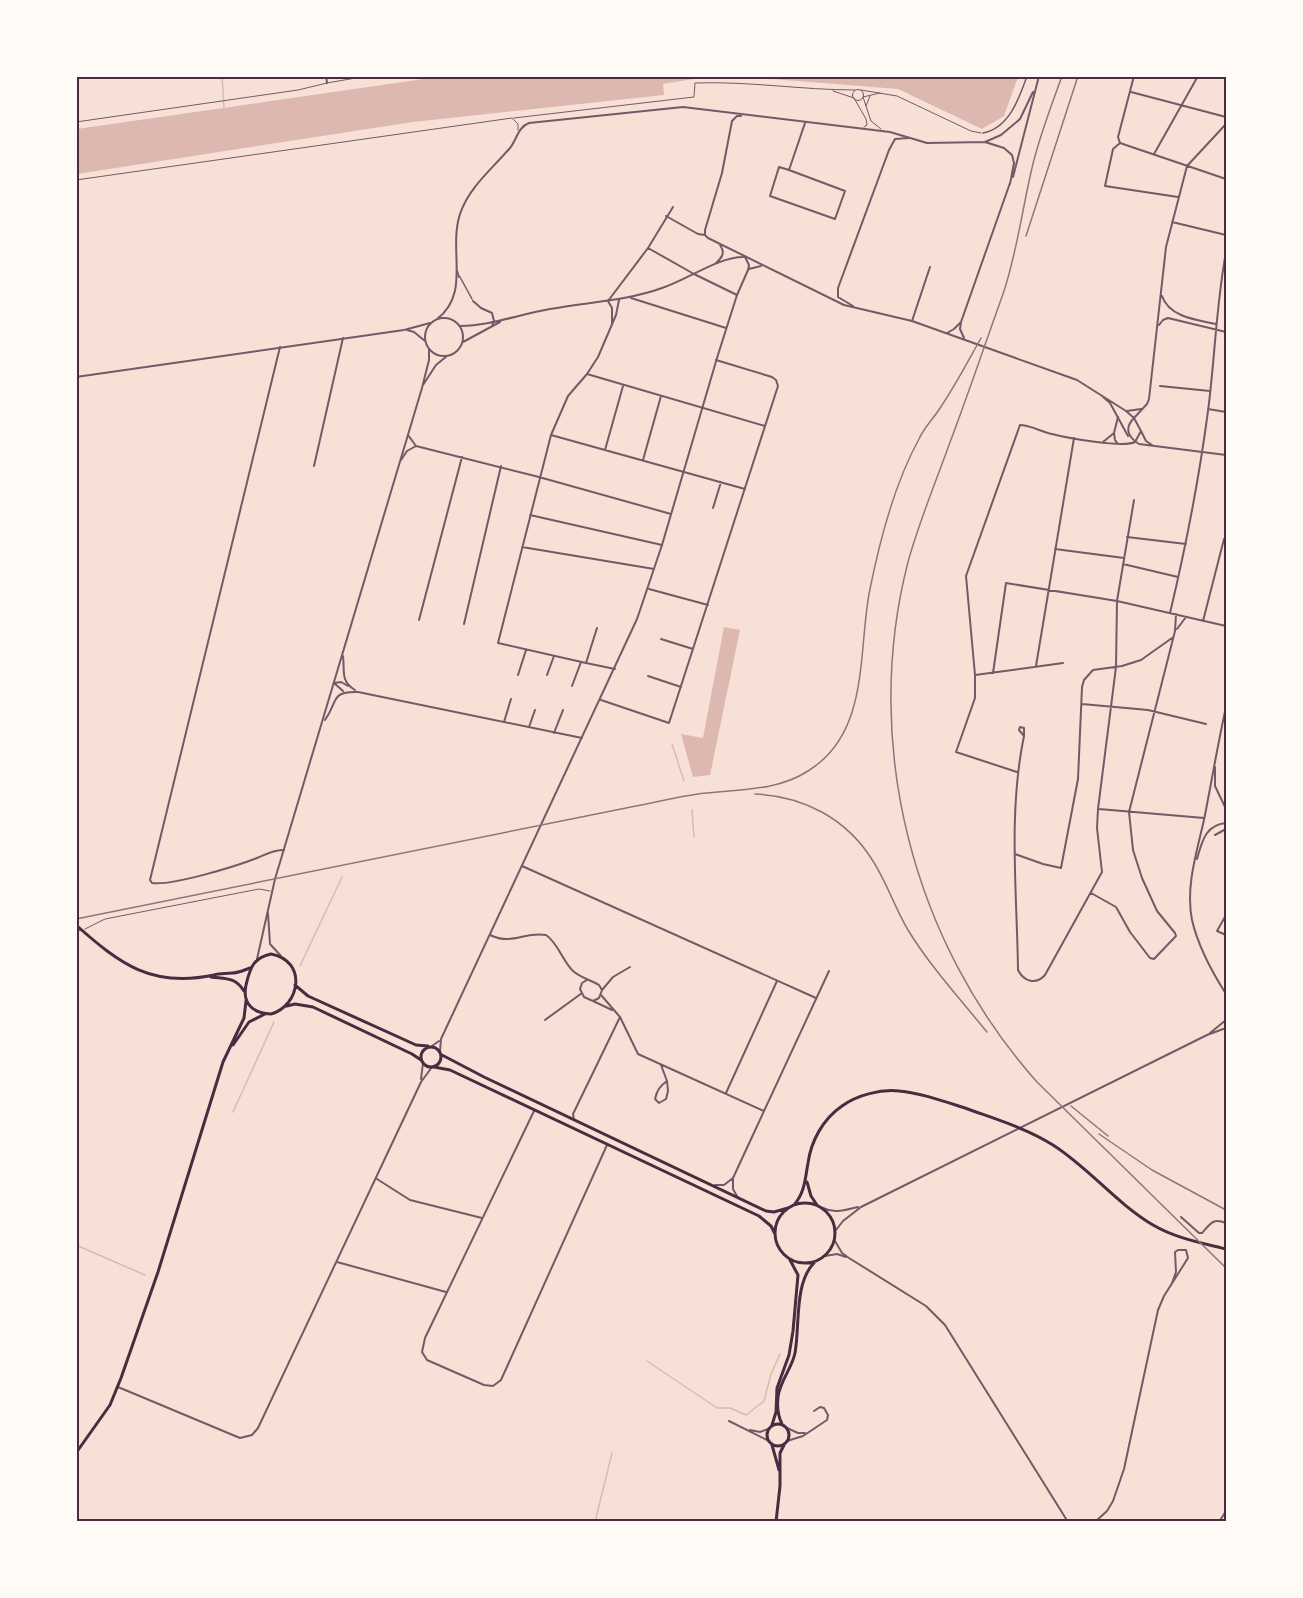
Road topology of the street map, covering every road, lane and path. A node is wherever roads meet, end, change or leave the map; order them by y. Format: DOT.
graph roads {
  1 [pos="326,76"];
  2 [pos="368,76"];
  3 [pos="1026,76"];
  4 [pos="1038,76"];
  5 [pos="1134,76"];
  6 [pos="1198,76"];
  7 [pos="327,83"];
  8 [pos="831,90"];
  9 [pos="855,90"];
  10 [pos="861,90"];
  11 [pos="1034,90"];
  12 [pos="1131,92"];
  13 [pos="882,93"];
  14 [pos="872,95"];
  15 [pos="863,97"];
  16 [pos="854,98"];
  17 [pos="1184,105"];
  18 [pos="866,108"];
  19 [pos="744,115"];
  20 [pos="1227,117"];
  21 [pos="512,118"];
  22 [pos="76,122"];
  23 [pos="805,123"];
  24 [pos="1227,124"];
  25 [pos="862,129"];
  26 [pos="519,132"];
  27 [pos="885,132"];
  28 [pos="983,133"];
  29 [pos="909,138"];
  30 [pos="985,142"];
  31 [pos="1120,143"];
  32 [pos="1154,154"];
  33 [pos="1187,166"];
  34 [pos="789,170"];
  35 [pos="1227,179"];
  36 [pos="76,180"];
  37 [pos="1010,184"];
  38 [pos="1179,197"];
  39 [pos="673,207"];
  40 [pos="666,216"];
  41 [pos="1172,222"];
  42 [pos="705,235"];
  43 [pos="1227,235"];
  44 [pos="718,243"];
  45 [pos="648,248"];
  46 [pos="1227,252"];
  47 [pos="745,257"];
  48 [pos="712,266"];
  49 [pos="764,266"];
  50 [pos="930,267"];
  51 [pos="456,268"];
  52 [pos="748,270"];
  53 [pos="694,274"];
  54 [pos="459,277"];
  55 [pos="1161,294"];
  56 [pos="737,295"];
  57 [pos="631,298"];
  58 [pos="619,300"];
  59 [pos="473,301"];
  60 [pos="609,301"];
  61 [pos="855,308"];
  62 [pos="437,319"];
  63 [pos="505,319"];
  64 [pos="494,321"];
  65 [pos="912,321"];
  66 [pos="961,322"];
  67 [pos="430,323"];
  68 [pos="1216,324"];
  69 [pos="460,326"];
  70 [pos="492,326"];
  71 [pos="612,326"];
  72 [pos="726,328"];
  73 [pos="1158,328"];
  74 [pos="1215,329"];
  75 [pos="404,330"];
  76 [pos="1227,332"];
  77 [pos="945,333"];
  78 [pos="343,338"];
  79 [pos="425,340"];
  80 [pos="966,340"];
  81 [pos="462,343"];
  82 [pos="280,347"];
  83 [pos="429,349"];
  84 [pos="447,356"];
  85 [pos="716,360"];
  86 [pos="587,375"];
  87 [pos="76,377"];
  88 [pos="624,386"];
  89 [pos="1160,386"];
  90 [pos="422,388"];
  91 [pos="1210,391"];
  92 [pos="1098,392"];
  93 [pos="660,396"];
  94 [pos="701,408"];
  95 [pos="1144,408"];
  96 [pos="1208,410"];
  97 [pos="1126,411"];
  98 [pos="1227,412"];
  99 [pos="1118,416"];
  100 [pos="1134,418"];
  101 [pos="765,426"];
  102 [pos="1141,431"];
  103 [pos="1114,433"];
  104 [pos="408,435"];
  105 [pos="551,435"];
  106 [pos="1074,438"];
  107 [pos="1131,439"];
  108 [pos="1103,442"];
  109 [pos="1135,442"];
  110 [pos="1118,444"];
  111 [pos="416,446"];
  112 [pos="1157,446"];
  113 [pos="605,450"];
  114 [pos="1202,451"];
  115 [pos="1227,455"];
  116 [pos="462,457"];
  117 [pos="644,460"];
  118 [pos="399,464"];
  119 [pos="314,466"];
  120 [pos="501,466"];
  121 [pos="683,471"];
  122 [pos="539,477"];
  123 [pos="721,482"];
  124 [pos="745,489"];
  125 [pos="1134,500"];
  126 [pos="713,508"];
  127 [pos="670,514"];
  128 [pos="530,515"];
  129 [pos="1127,537"];
  130 [pos="1224,539"];
  131 [pos="1186,544"];
  132 [pos="662,545"];
  133 [pos="522,547"];
  134 [pos="1055,549"];
  135 [pos="1124,558"];
  136 [pos="1123,564"];
  137 [pos="654,569"];
  138 [pos="1178,577"];
  139 [pos="649,589"];
  140 [pos="1048,589"];
  141 [pos="1117,601"];
  142 [pos="708,605"];
  143 [pos="1170,613"];
  144 [pos="1176,614"];
  145 [pos="1186,616"];
  146 [pos="419,620"];
  147 [pos="1203,621"];
  148 [pos="464,624"];
  149 [pos="1227,626"];
  150 [pos="597,628"];
  151 [pos="1175,631"];
  152 [pos="1172,638"];
  153 [pos="661,639"];
  154 [pos="693,649"];
  155 [pos="526,650"];
  156 [pos="343,655"];
  157 [pos="554,656"];
  158 [pos="581,662"];
  159 [pos="586,663"];
  160 [pos="1063,663"];
  161 [pos="1036,666"];
  162 [pos="1116,667"];
  163 [pos="615,669"];
  164 [pos="993,673"];
  165 [pos="518,675"];
  166 [pos="547,675"];
  167 [pos="975,675"];
  168 [pos="648,676"];
  169 [pos="334,683"];
  170 [pos="349,686"];
  171 [pos="572,686"];
  172 [pos="681,687"];
  173 [pos="344,692"];
  174 [pos="358,692"];
  175 [pos="511,699"];
  176 [pos="601,700"];
  177 [pos="1081,704"];
  178 [pos="1112,706"];
  179 [pos="1227,707"];
  180 [pos="535,710"];
  181 [pos="563,710"];
  182 [pos="1154,711"];
  183 [pos="1226,712"];
  184 [pos="323,722"];
  185 [pos="504,722"];
  186 [pos="1206,724"];
  187 [pos="529,727"];
  188 [pos="554,733"];
  189 [pos="1024,736"];
  190 [pos="582,738"];
  191 [pos="1215,762"];
  192 [pos="1017,772"];
  193 [pos="1098,809"];
  194 [pos="1227,809"];
  195 [pos="1129,812"];
  196 [pos="1204,818"];
  197 [pos="1227,824"];
  198 [pos="1227,829"];
  199 [pos="1215,835"];
  200 [pos="284,850"];
  201 [pos="1015,854"];
  202 [pos="522,866"];
  203 [pos="1193,868"];
  204 [pos="272,891"];
  205 [pos="1091,893"];
  206 [pos="268,910"];
  207 [pos="1227,915"];
  208 [pos="76,925"];
  209 [pos="76,932"];
  210 [pos="490,935"];
  211 [pos="1227,935"];
  212 [pos="281,956"];
  213 [pos="257,959"];
  214 [pos="630,967"];
  215 [pos="250,968"];
  216 [pos="829,971"];
  217 [pos="209,976"];
  218 [pos="587,980"];
  219 [pos="777,981"];
  220 [pos="295,985"];
  221 [pos="602,990"];
  222 [pos="244,991"];
  223 [pos="582,993"];
  224 [pos="602,995"];
  225 [pos="1227,996"];
  226 [pos="816,998"];
  227 [pos="246,1001"];
  228 [pos="593,1001"];
  229 [pos="286,1006"];
  230 [pos="613,1010"];
  231 [pos="266,1014"];
  232 [pos="620,1017"];
  233 [pos="545,1020"];
  234 [pos="1227,1020"];
  235 [pos="1227,1028"];
  236 [pos="1207,1035"];
  237 [pos="441,1039"];
  238 [pos="430,1046"];
  239 [pos="229,1052"];
  240 [pos="441,1053"];
  241 [pos="422,1062"];
  242 [pos="661,1065"];
  243 [pos="433,1067"];
  244 [pos="668,1081"];
  245 [pos="421,1082"];
  246 [pos="726,1093"];
  247 [pos="525,1097"];
  248 [pos="522,1104"];
  249 [pos="534,1110"];
  250 [pos="764,1111"];
  251 [pos="573,1114"];
  252 [pos="564,1116"];
  253 [pos="578,1122"];
  254 [pos="576,1130"];
  255 [pos="607,1145"];
  256 [pos="734,1178"];
  257 [pos="377,1179"];
  258 [pos="806,1180"];
  259 [pos="712,1185"];
  260 [pos="738,1198"];
  261 [pos="794,1205"];
  262 [pos="817,1205"];
  263 [pos="861,1207"];
  264 [pos="788,1208"];
  265 [pos="823,1209"];
  266 [pos="1181,1217"];
  267 [pos="482,1218"];
  268 [pos="1227,1223"];
  269 [pos="836,1230"];
  270 [pos="775,1234"];
  271 [pos="835,1241"];
  272 [pos="1227,1249"];
  273 [pos="825,1256"];
  274 [pos="789,1258"];
  275 [pos="849,1258"];
  276 [pos="337,1262"];
  277 [pos="815,1262"];
  278 [pos="1176,1266"];
  279 [pos="1182,1268"];
  280 [pos="1172,1283"];
  281 [pos="446,1292"];
  282 [pos="117,1387"];
  283 [pos="814,1411"];
  284 [pos="729,1421"];
  285 [pos="782,1424"];
  286 [pos="772,1425"];
  287 [pos="787,1428"];
  288 [pos="768,1429"];
  289 [pos="747,1430"];
  290 [pos="808,1432"];
  291 [pos="769,1442"];
  292 [pos="785,1443"];
  293 [pos="76,1453"];
  294 [pos="780,1472"];
  295 [pos="1227,1511"];
  296 [pos="776,1521"];
  297 [pos="1068,1521"];
  298 [pos="1095,1521"];
  299 [pos="1219,1521"];
  1 -- 7 [label="street"];
  2 -- 7 [label="lane"];
  3 -- 28 [label="street"];
  4 -- 11 [label="street"];
  5 -- 12 [label="street"];
  6 -- 17 [label="street"];
  7 -- 22 [label="lane"];
  8 -- 9 [label="lane"];
  8 -- 16 [label="lane"];
  8 -- 21 [label="lane"];
  9 -- 10 [label="lane"];
  9 -- 16 [label="lane"];
  10 -- 13 [label="lane"];
  10 -- 15 [label="lane"];
  11 -- 30 [label="street"];
  11 -- 37 [label="street"];
  12 -- 17 [label="street"];
  12 -- 31 [label="street"];
  13 -- 14 [label="lane"];
  13 -- 28 [label="lane"];
  14 -- 15 [label="lane"];
  14 -- 18 [label="lane"];
  15 -- 16 [label="lane"];
  15 -- 18 [label="lane"];
  16 -- 25 [label="lane"];
  17 -- 20 [label="street"];
  17 -- 32 [label="street"];
  18 -- 27 [label="lane"];
  19 -- 23 [label="street"];
  19 -- 26 [label="street"];
  19 -- 42 [label="street"];
  21 -- 26 [label="lane"];
  21 -- 36 [label="lane"];
  23 -- 25 [label="street"];
  23 -- 34 [label="street"];
  24 -- 33 [label="street"];
  25 -- 27 [label="street"];
  26 -- 51 [label="street"];
  27 -- 29 [label="street"];
  29 -- 30 [label="street"];
  29 -- 61 [label="street"];
  30 -- 37 [label="street"];
  31 -- 32 [label="street"];
  31 -- 38 [label="street"];
  32 -- 33 [label="street"];
  33 -- 35 [label="street"];
  33 -- 38 [label="street"];
  34 -- 34 [label="street"];
  37 -- 66 [label="street"];
  38 -- 41 [label="street"];
  39 -- 40 [label="street"];
  40 -- 42 [label="street"];
  40 -- 45 [label="street"];
  41 -- 43 [label="street"];
  41 -- 55 [label="street"];
  42 -- 44 [label="street"];
  44 -- 47 [label="street"];
  44 -- 48 [label="street"];
  45 -- 53 [label="street"];
  45 -- 60 [label="street"];
  46 -- 68 [label="street"];
  47 -- 48 [label="street"];
  47 -- 49 [label="street"];
  47 -- 52 [label="street"];
  48 -- 53 [label="street"];
  49 -- 52 [label="street"];
  49 -- 61 [label="street"];
  50 -- 65 [label="street"];
  51 -- 54 [label="street"];
  51 -- 62 [label="street"];
  52 -- 56 [label="street"];
  53 -- 56 [label="street"];
  53 -- 57 [label="street"];
  54 -- 59 [label="street"];
  55 -- 68 [label="street"];
  55 -- 73 [label="street"];
  56 -- 72 [label="street"];
  57 -- 58 [label="street"];
  57 -- 72 [label="street"];
  58 -- 60 [label="street"];
  58 -- 71 [label="street"];
  59 -- 64 [label="street"];
  60 -- 63 [label="street"];
  60 -- 71 [label="street"];
  61 -- 65 [label="street"];
  62 -- 67 [label="street"];
  62 -- 69 [label="street"];
  63 -- 64 [label="street"];
  63 -- 70 [label="street"];
  64 -- 69 [label="street"];
  64 -- 70 [label="street"];
  65 -- 77 [label="street"];
  66 -- 77 [label="street"];
  66 -- 80 [label="street"];
  67 -- 75 [label="street"];
  67 -- 79 [label="street"];
  68 -- 74 [label="street"];
  69 -- 81 [label="street"];
  70 -- 81 [label="street"];
  71 -- 86 [label="street"];
  72 -- 85 [label="street"];
  73 -- 74 [label="street"];
  73 -- 95 [label="street"];
  74 -- 76 [label="street"];
  74 -- 91 [label="street"];
  75 -- 78 [label="street"];
  75 -- 79 [label="street"];
  77 -- 80 [label="street"];
  78 -- 82 [label="street"];
  78 -- 119 [label="street"];
  79 -- 83 [label="street"];
  80 -- 92 [label="street"];
  81 -- 84 [label="street"];
  82 -- 87 [label="street"];
  82 -- 200 [label="street"];
  83 -- 84 [label="street"];
  83 -- 90 [label="street"];
  84 -- 90 [label="street"];
  85 -- 94 [label="street"];
  85 -- 101 [label="street"];
  86 -- 88 [label="street"];
  86 -- 105 [label="street"];
  88 -- 93 [label="street"];
  88 -- 113 [label="street"];
  89 -- 91 [label="street"];
  90 -- 104 [label="street"];
  91 -- 96 [label="street"];
  92 -- 97 [label="street"];
  92 -- 99 [label="street"];
  93 -- 94 [label="street"];
  93 -- 117 [label="street"];
  94 -- 101 [label="street"];
  94 -- 121 [label="street"];
  95 -- 97 [label="street"];
  95 -- 100 [label="street"];
  96 -- 98 [label="street"];
  96 -- 114 [label="street"];
  97 -- 100 [label="street"];
  99 -- 103 [label="street"];
  99 -- 107 [label="street"];
  100 -- 102 [label="street"];
  100 -- 107 [label="street"];
  101 -- 124 [label="street"];
  102 -- 109 [label="street"];
  102 -- 112 [label="street"];
  103 -- 108 [label="street"];
  103 -- 110 [label="street"];
  104 -- 111 [label="street"];
  104 -- 118 [label="street"];
  105 -- 113 [label="street"];
  105 -- 122 [label="street"];
  106 -- 108 [label="street"];
  106 -- 134 [label="street"];
  106 -- 167 [label="street"];
  107 -- 109 [label="street"];
  108 -- 110 [label="street"];
  109 -- 110 [label="street"];
  109 -- 112 [label="street"];
  111 -- 116 [label="street"];
  111 -- 118 [label="street"];
  112 -- 114 [label="street"];
  113 -- 117 [label="street"];
  114 -- 115 [label="street"];
  114 -- 131 [label="street"];
  116 -- 120 [label="street"];
  116 -- 146 [label="street"];
  117 -- 121 [label="street"];
  118 -- 156 [label="street"];
  120 -- 122 [label="street"];
  120 -- 148 [label="street"];
  121 -- 123 [label="street"];
  121 -- 127 [label="street"];
  122 -- 127 [label="street"];
  122 -- 128 [label="street"];
  123 -- 124 [label="street"];
  123 -- 126 [label="street"];
  124 -- 142 [label="street"];
  125 -- 129 [label="street"];
  127 -- 132 [label="street"];
  128 -- 132 [label="street"];
  128 -- 133 [label="street"];
  129 -- 131 [label="street"];
  129 -- 135 [label="street"];
  130 -- 147 [label="street"];
  131 -- 138 [label="street"];
  132 -- 137 [label="street"];
  133 -- 137 [label="street"];
  133 -- 155 [label="street"];
  134 -- 135 [label="street"];
  134 -- 140 [label="street"];
  135 -- 136 [label="street"];
  136 -- 138 [label="street"];
  136 -- 141 [label="street"];
  137 -- 139 [label="street"];
  138 -- 143 [label="street"];
  139 -- 142 [label="street"];
  139 -- 163 [label="street"];
  140 -- 141 [label="street"];
  140 -- 161 [label="street"];
  140 -- 164 [label="street"];
  141 -- 143 [label="street"];
  141 -- 162 [label="street"];
  142 -- 154 [label="street"];
  143 -- 144 [label="street"];
  144 -- 145 [label="street"];
  144 -- 151 [label="street"];
  145 -- 147 [label="street"];
  145 -- 151 [label="street"];
  147 -- 149 [label="street"];
  150 -- 159 [label="street"];
  151 -- 152 [label="street"];
  152 -- 162 [label="street"];
  152 -- 182 [label="street"];
  153 -- 154 [label="street"];
  154 -- 172 [label="street"];
  155 -- 157 [label="street"];
  155 -- 165 [label="street"];
  156 -- 169 [label="street"];
  156 -- 170 [label="street"];
  157 -- 158 [label="street"];
  157 -- 166 [label="street"];
  158 -- 159 [label="street"];
  158 -- 171 [label="street"];
  159 -- 163 [label="street"];
  160 -- 161 [label="street"];
  161 -- 164 [label="street"];
  162 -- 177 [label="street"];
  162 -- 178 [label="street"];
  163 -- 176 [label="street"];
  164 -- 167 [label="street"];
  167 -- 192 [label="street"];
  168 -- 172 [label="street"];
  169 -- 170 [label="street"];
  169 -- 173 [label="street"];
  169 -- 184 [label="street"];
  170 -- 174 [label="street"];
  172 -- 176 [label="street"];
  173 -- 174 [label="street"];
  173 -- 184 [label="street"];
  174 -- 185 [label="street"];
  175 -- 185 [label="street"];
  176 -- 190 [label="street"];
  177 -- 178 [label="street"];
  177 -- 201 [label="street"];
  178 -- 182 [label="street"];
  178 -- 193 [label="street"];
  179 -- 183 [label="street"];
  180 -- 187 [label="street"];
  181 -- 188 [label="street"];
  182 -- 186 [label="street"];
  182 -- 195 [label="street"];
  183 -- 191 [label="street"];
  184 -- 200 [label="street"];
  185 -- 187 [label="street"];
  187 -- 188 [label="street"];
  188 -- 190 [label="street"];
  189 -- 192 [label="street"];
  190 -- 202 [label="street"];
  191 -- 194 [label="street"];
  191 -- 196 [label="street"];
  192 -- 201 [label="street"];
  193 -- 195 [label="street"];
  193 -- 205 [label="street"];
  195 -- 196 [label="street"];
  195 -- 205 [label="street"];
  196 -- 203 [label="street"];
  197 -- 203 [label="street"];
  198 -- 199 [label="street"];
  200 -- 204 [label="street"];
  201 -- 205 [label="street"];
  202 -- 210 [label="street"];
  202 -- 219 [label="street"];
  203 -- 225 [label="street"];
  204 -- 206 [label="street"];
  204 -- 209 [label="lane"];
  206 -- 212 [label="street"];
  206 -- 213 [label="street"];
  207 -- 211 [label="street"];
  208 -- 217 [label="main road"];
  210 -- 218 [label="street"];
  210 -- 237 [label="street"];
  212 -- 213 [label="main road"];
  212 -- 220 [label="main road"];
  213 -- 215 [label="main road"];
  214 -- 221 [label="street"];
  215 -- 217 [label="main road"];
  215 -- 222 [label="main road"];
  216 -- 226 [label="street"];
  217 -- 222 [label="main road"];
  218 -- 221 [label="street"];
  218 -- 223 [label="street"];
  219 -- 226 [label="street"];
  219 -- 246 [label="street"];
  220 -- 229 [label="main road"];
  220 -- 238 [label="main road"];
  221 -- 224 [label="street"];
  222 -- 227 [label="main road"];
  223 -- 228 [label="street"];
  223 -- 233 [label="street"];
  224 -- 228 [label="street"];
  224 -- 230 [label="street"];
  226 -- 250 [label="street"];
  227 -- 231 [label="main road"];
  227 -- 239 [label="main road"];
  228 -- 230 [label="street"];
  229 -- 231 [label="main road"];
  229 -- 241 [label="main road"];
  230 -- 232 [label="street"];
  231 -- 239 [label="main road"];
  232 -- 242 [label="street"];
  232 -- 251 [label="street"];
  234 -- 236 [label="street"];
  235 -- 236 [label="street"];
  236 -- 263 [label="street"];
  237 -- 238 [label="street"];
  237 -- 240 [label="street"];
  238 -- 240 [label="main road"];
  238 -- 241 [label="main road"];
  239 -- 282 [label="main road"];
  240 -- 243 [label="main road"];
  240 -- 247 [label="main road"];
  241 -- 243 [label="main road"];
  241 -- 245 [label="street"];
  242 -- 244 [label="street"];
  242 -- 246 [label="street"];
  243 -- 245 [label="street"];
  243 -- 248 [label="main road"];
  244 -- 244 [label="street"];
  245 -- 257 [label="street"];
  246 -- 250 [label="street"];
  247 -- 248 [label="street"];
  247 -- 252 [label="main road"];
  248 -- 249 [label="main road"];
  249 -- 254 [label="main road"];
  249 -- 267 [label="street"];
  250 -- 256 [label="street"];
  251 -- 252 [label="street"];
  251 -- 253 [label="street"];
  252 -- 253 [label="main road"];
  253 -- 254 [label="street"];
  253 -- 259 [label="main road"];
  254 -- 255 [label="main road"];
  255 -- 270 [label="main road"];
  255 -- 281 [label="street"];
  256 -- 259 [label="street"];
  256 -- 260 [label="street"];
  257 -- 267 [label="street"];
  257 -- 276 [label="street"];
  258 -- 261 [label="main road"];
  258 -- 262 [label="main road"];
  258 -- 272 [label="main road"];
  259 -- 260 [label="main road"];
  260 -- 264 [label="main road"];
  261 -- 262 [label="main road"];
  261 -- 264 [label="main road"];
  262 -- 265 [label="main road"];
  263 -- 265 [label="street"];
  263 -- 269 [label="street"];
  264 -- 270 [label="main road"];
  265 -- 269 [label="main road"];
  266 -- 268 [label="street"];
  267 -- 281 [label="street"];
  269 -- 271 [label="main road"];
  270 -- 274 [label="main road"];
  271 -- 273 [label="main road"];
  271 -- 275 [label="street"];
  273 -- 275 [label="street"];
  273 -- 277 [label="main road"];
  274 -- 277 [label="main road"];
  274 -- 286 [label="main road"];
  275 -- 297 [label="street"];
  276 -- 281 [label="street"];
  276 -- 282 [label="street"];
  277 -- 285 [label="main road"];
  278 -- 279 [label="street"];
  278 -- 279 [label="street"];
  278 -- 280 [label="street"];
  279 -- 280 [label="street"];
  280 -- 298 [label="street"];
  282 -- 293 [label="main road"];
  283 -- 290 [label="street"];
  284 -- 289 [label="street"];
  285 -- 286 [label="main road"];
  285 -- 287 [label="main road"];
  286 -- 288 [label="main road"];
  287 -- 290 [label="street"];
  287 -- 292 [label="main road"];
  288 -- 289 [label="street"];
  288 -- 291 [label="main road"];
  289 -- 291 [label="street"];
  290 -- 292 [label="street"];
  291 -- 292 [label="main road"];
  291 -- 294 [label="main road"];
  292 -- 294 [label="main road"];
  294 -- 296 [label="main road"];
  295 -- 299 [label="street"];
}
